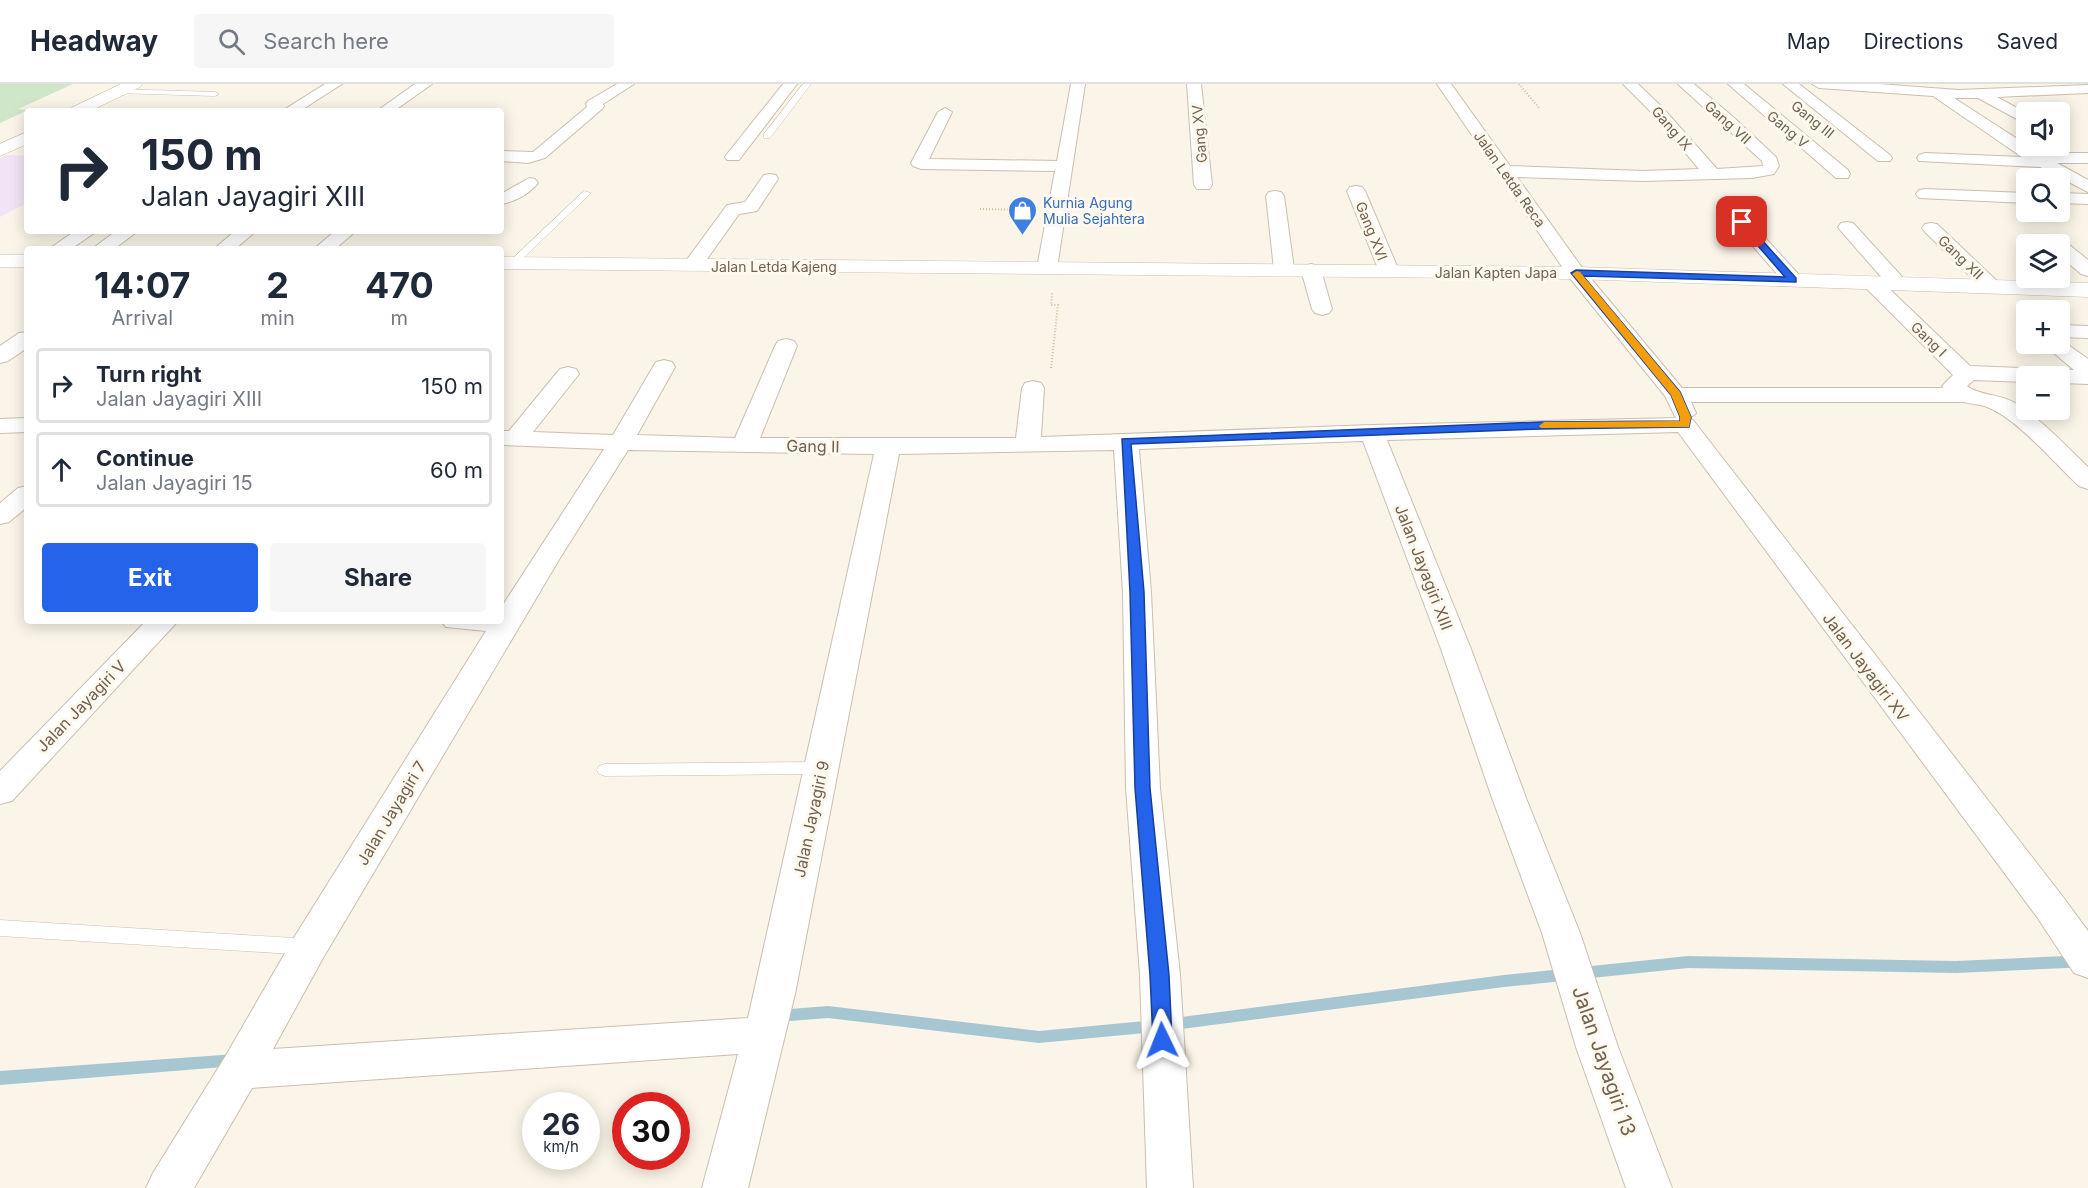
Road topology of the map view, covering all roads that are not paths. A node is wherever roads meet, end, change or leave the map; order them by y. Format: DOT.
graph roads {
  1 [pos="134,84"];
  2 [pos="335,84"];
  3 [pos="425,84"];
  4 [pos="627,84"];
  5 [pos="790,84"];
  6 [pos="807,84"];
  7 [pos="1078,84"];
  8 [pos="1194,84"];
  9 [pos="1444,84"];
  10 [pos="1630,84"];
  11 [pos="1685,84"];
  12 [pos="1735,84"];
  13 [pos="1819,84"];
  14 [pos="1784,88"];
  15 [pos="2088,89"];
  16 [pos="2063,90"];
  17 [pos="118,91"];
  18 [pos="1937,93"];
  19 [pos="1980,93"];
  20 [pos="215,94"];
  21 [pos="2088,102"];
  22 [pos="83,108"];
  23 [pos="294,108"];
  24 [pos="389,108"];
  25 [pos="945,112"];
  26 [pos="2016,113"];
  27 [pos="767,136"];
  28 [pos="24,138"];
  29 [pos="2070,144"];
  30 [pos="0,151"];
  31 [pos="1857,154"];
  32 [pos="2088,154"];
  33 [pos="504,156"];
  34 [pos="733,157"];
  35 [pos="1884,158"];
  36 [pos="2088,159"];
  37 [pos="2042,161"];
  38 [pos="1064,166"];
  39 [pos="1503,171"];
  40 [pos="1712,174"];
  41 [pos="1842,174"];
  42 [pos="770,179"];
  43 [pos="529,183"];
  44 [pos="1203,185"];
  45 [pos="1356,191"];
  46 [pos="1964,192"];
  47 [pos="587,193"];
  48 [pos="1925,194"];
  49 [pos="1275,196"];
  50 [pos="2088,196"];
  51 [pos="2070,197"];
  52 [pos="2016,198"];
  53 [pos="504,199"];
  54 [pos="1742,222"];
  55 [pos="1847,228"];
  56 [pos="1930,228"];
  57 [pos="83,234"];
  58 [pos="124,234"];
  59 [pos="243,234"];
  60 [pos="343,234"];
  61 [pos="63,246"];
  62 [pos="105,246"];
  63 [pos="227,246"];
  64 [pos="327,246"];
  65 [pos="2070,255"];
  66 [pos="0,261"];
  67 [pos="24,261"];
  68 [pos="507,263"];
  69 [pos="693,265"];
  70 [pos="1050,268"];
  71 [pos="1284,269"];
  72 [pos="1311,270"];
  73 [pos="2088,270"];
  74 [pos="1389,271"];
  75 [pos="1576,273"];
  76 [pos="1793,280"];
  77 [pos="1870,282"];
  78 [pos="1897,283"];
  79 [pos="1991,286"];
  80 [pos="2088,290"];
  81 [pos="1322,309"];
  82 [pos="2070,331"];
  83 [pos="2088,332"];
  84 [pos="24,340"];
  85 [pos="786,346"];
  86 [pos="2067,354"];
  87 [pos="0,356"];
  88 [pos="664,367"];
  89 [pos="2088,370"];
  90 [pos="568,374"];
  91 [pos="2088,377"];
  92 [pos="1964,384"];
  93 [pos="1033,388"];
  94 [pos="1676,394"];
  95 [pos="1685,424"];
  96 [pos="24,425"];
  97 [pos="0,426"];
  98 [pos="1372,432"];
  99 [pos="508,439"];
  100 [pos="1126,441"];
  101 [pos="621,442"];
  102 [pos="1028,443"];
  103 [pos="745,444"];
  104 [pos="888,447"];
  105 [pos="2088,481"];
  106 [pos="24,496"];
  107 [pos="0,516"];
  108 [pos="506,623"];
  109 [pos="160,624"];
  110 [pos="821,768"];
  111 [pos="605,770"];
  112 [pos="0,792"];
  113 [pos="0,928"];
  114 [pos="1561,933"];
  115 [pos="309,947"];
  116 [pos="2088,962"];
  117 [pos="768,1020"];
  118 [pos="241,1067"];
  119 [pos="169,1188"];
  120 [pos="725,1188"];
  121 [pos="1170,1188"];
  122 [pos="1648,1188"];
  1 -- 17 [label="street"];
  2 -- 23 [label="street"];
  3 -- 24 [label="street"];
  4 -- 33 [label="street"];
  5 -- 34 [label="street"];
  6 -- 27 [label="lane"];
  7 -- 38 [label="street"];
  8 -- 44 [label="street, Gang XV"];
  9 -- 39 [label="street, Jalan Letda Reca"];
  10 -- 40 [label="street, Gang IX"];
  11 -- 40 [label="street, Gang VII"];
  12 -- 41 [label="street, Gang V"];
  13 -- 18 [label="street"];
  14 -- 31 [label="street, Gang III"];
  14 -- 35 [label="street"];
  15 -- 16 [label="street"];
  16 -- 19 [label="street"];
  16 -- 21 [label="street"];
  17 -- 20 [label="lane"];
  17 -- 22 [label="street"];
  18 -- 19 [label="street"];
  18 -- 37 [label="street"];
  19 -- 26 [label="street"];
  25 -- 38 [label="street"];
  28 -- 30 [label="street"];
  29 -- 32 [label="street"];
  36 -- 37 [label="street"];
  37 -- 46 [label="street"];
  37 -- 50 [label="street"];
  38 -- 70 [label="street"];
  39 -- 40 [label="street"];
  39 -- 75 [label="street, Jalan Letda Reca"];
  42 -- 69 [label="street"];
  43 -- 53 [label="street"];
  45 -- 74 [label="street, Gang XVI"];
  47 -- 68 [label="lane"];
  48 -- 52 [label="street"];
  49 -- 71 [label="street"];
  50 -- 51 [label="street"];
  54 -- 76 [label="street"];
  55 -- 78 [label="street"];
  56 -- 79 [label="street, Gang XII"];
  57 -- 61 [label="street"];
  58 -- 62 [label="street"];
  59 -- 63 [label="street"];
  60 -- 64 [label="street"];
  65 -- 73 [label="street"];
  66 -- 67 [label="street"];
  68 -- 69 [label="street, Jalan Letda Kajeng"];
  69 -- 70 [label="street, Jalan Letda Kajeng"];
  70 -- 71 [label="street, Jalan Kapten Japa"];
  71 -- 72 [label="street, Jalan Kapten Japa"];
  72 -- 74 [label="street, Jalan Kapten Japa"];
  72 -- 81 [label="street"];
  74 -- 75 [label="street, Jalan Kapten Japa"];
  75 -- 76 [label="street, Jalan Kapten Japa"];
  75 -- 94 [label="street, Jalan Letda Reca"];
  76 -- 77 [label="street, Jalan Kapten Japa"];
  77 -- 78 [label="street, Jalan Kapten Japa"];
  77 -- 92 [label="street, Gang I"];
  78 -- 79 [label="street, Jalan Kapten Japa"];
  79 -- 80 [label="street, Jalan Kapten Japa"];
  82 -- 83 [label="street"];
  84 -- 87 [label="street"];
  85 -- 103 [label="street"];
  86 -- 89 [label="street"];
  88 -- 101 [label="street, Jalan Jayagiri 7"];
  90 -- 99 [label="street"];
  91 -- 92 [label="street"];
  92 -- 94 [label="street"];
  92 -- 105 [label="street"];
  93 -- 102 [label="street"];
  94 -- 95 [label="street"];
  95 -- 98 [label="street"];
  95 -- 116 [label="street, Jalan Jayagiri XV"];
  96 -- 97 [label="street"];
  98 -- 100 [label="street"];
  98 -- 114 [label="street, Jalan Jayagiri XIII"];
  99 -- 101 [label="street, Gang II"];
  100 -- 102 [label="street, Gang II"];
  100 -- 121 [label="street"];
  101 -- 103 [label="street, Gang II"];
  101 -- 108 [label="street, Jalan Jayagiri 7"];
  102 -- 104 [label="street, Gang II"];
  103 -- 104 [label="street, Gang II"];
  104 -- 110 [label="street, Jalan Jayagiri 9"];
  106 -- 107 [label="street"];
  108 -- 115 [label="street, Jalan Jayagiri 7"];
  109 -- 112 [label="street, Jalan Jayagiri V"];
  110 -- 111 [label="lane"];
  110 -- 117 [label="street, Jalan Jayagiri 9"];
  113 -- 115 [label="lane"];
  114 -- 122 [label="street, Jalan Jayagiri 13"];
  115 -- 118 [label="street, Jalan Jayagiri 7"];
  117 -- 118 [label="street"];
  117 -- 120 [label="street, Jalan Jayagiri 9"];
  118 -- 119 [label="street, Jalan Jayagiri 7"];
}
